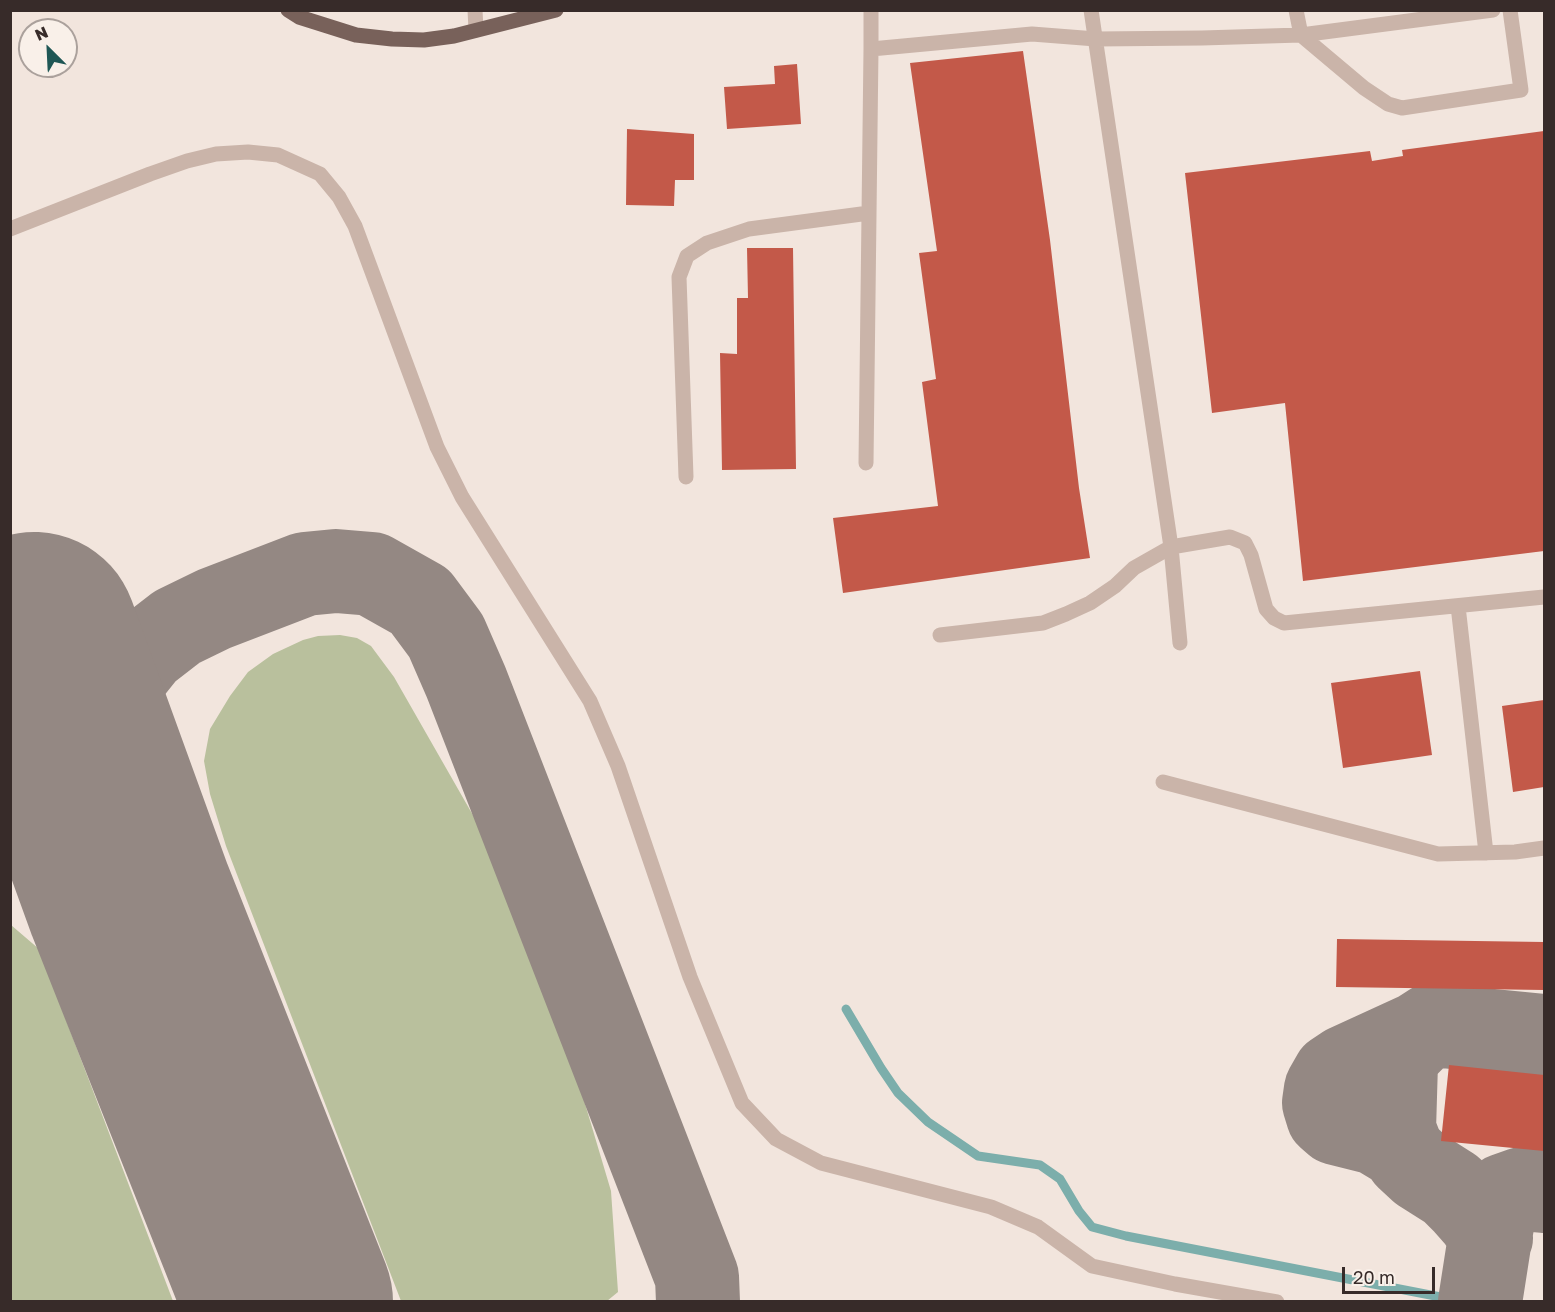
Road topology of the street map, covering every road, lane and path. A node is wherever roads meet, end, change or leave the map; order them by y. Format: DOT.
graph roads {
  1 [pos="288,10"];
  2 [pos="476,10"];
  3 [pos="556,10"];
  4 [pos="871,10"];
  5 [pos="1091,10"];
  6 [pos="1296,10"];
  7 [pos="1492,10"];
  8 [pos="1510,10"];
  9 [pos="476,30"];
  10 [pos="1301,34"];
  11 [pos="1096,39"];
  12 [pos="871,50"];
  13 [pos="869,213"];
  14 [pos="10,229"];
  15 [pos="866,463"];
  16 [pos="686,477"];
  17 [pos="1171,547"];
  18 [pos="1545,597"];
  19 [pos="1458,606"];
  20 [pos="940,635"];
  21 [pos="1180,644"];
  22 [pos="1163,782"];
  23 [pos="1545,848"];
  24 [pos="1486,853"];
  25 [pos="1277,1302"];
  1 -- 9 [label="main road"];
  2 -- 9 [label="lane"];
  3 -- 9 [label="main road"];
  4 -- 12 [label="lane"];
  5 -- 11 [label="lane"];
  6 -- 10 [label="lane"];
  7 -- 10 [label="lane"];
  8 -- 10 [label="lane"];
  10 -- 11 [label="lane"];
  11 -- 12 [label="lane"];
  11 -- 17 [label="lane"];
  12 -- 13 [label="lane"];
  13 -- 15 [label="lane"];
  13 -- 16 [label="lane"];
  14 -- 25 [label="lane"];
  17 -- 19 [label="lane"];
  17 -- 20 [label="lane"];
  17 -- 21 [label="lane"];
  18 -- 19 [label="lane"];
  19 -- 24 [label="lane"];
  22 -- 24 [label="lane"];
  23 -- 24 [label="lane"];
}
